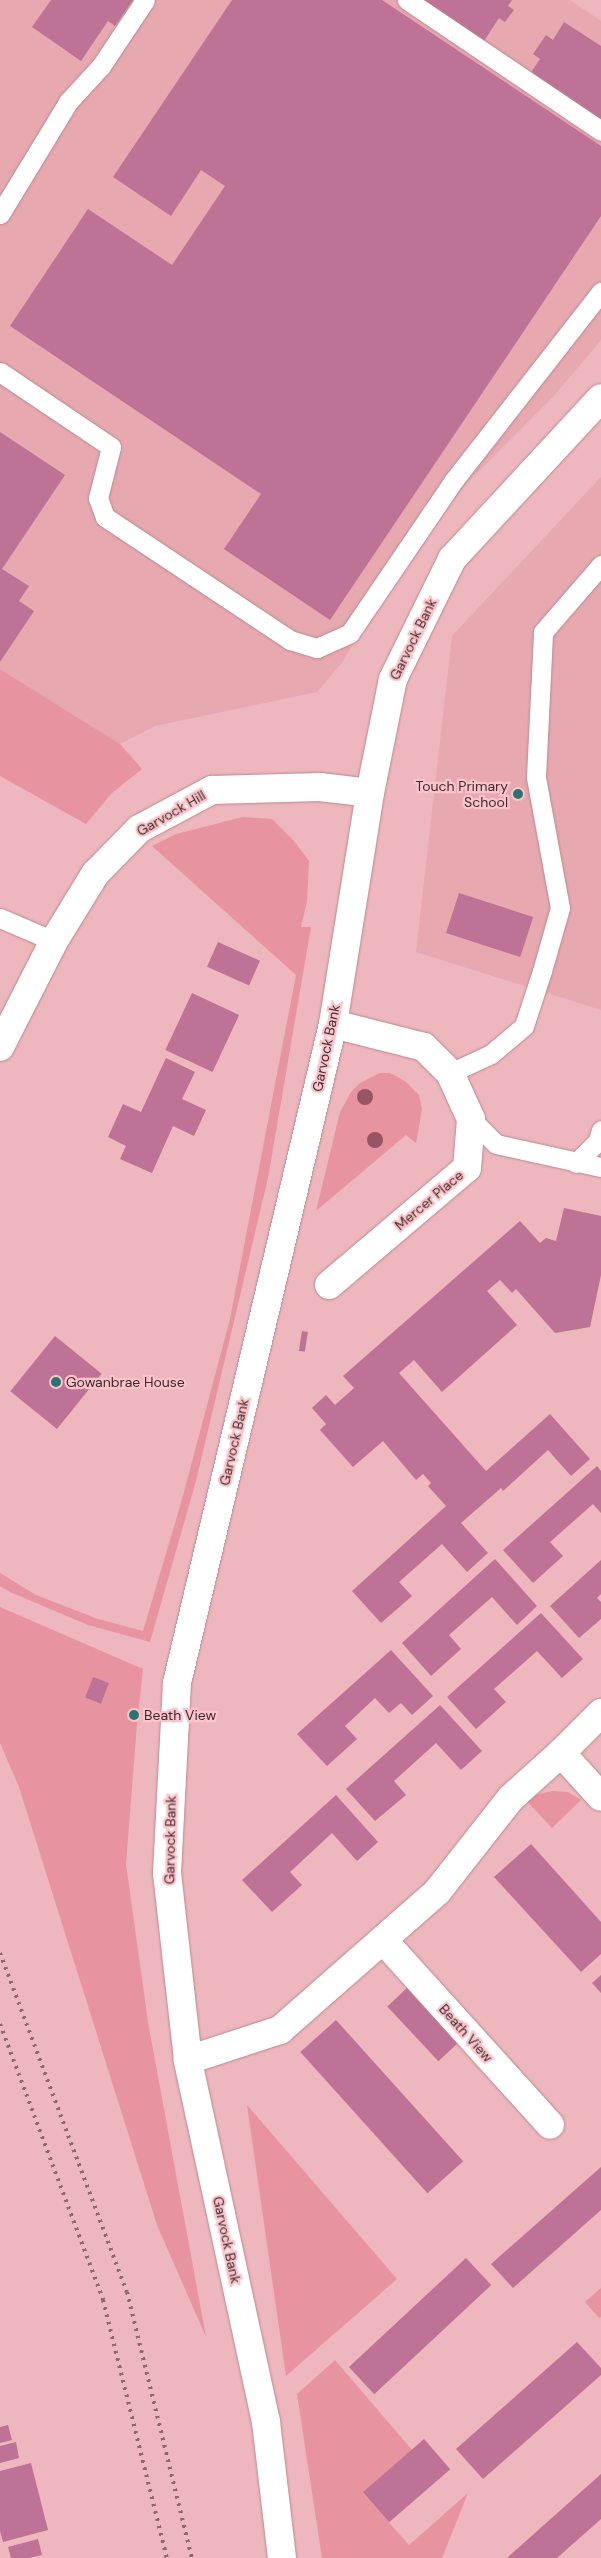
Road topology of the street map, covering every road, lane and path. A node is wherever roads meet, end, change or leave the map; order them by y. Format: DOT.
graph roads {
  1 [pos="145,0"];
  2 [pos="407,0"];
  3 [pos="601,131"];
  4 [pos="0,214"];
  5 [pos="601,292"];
  6 [pos="0,372"];
  7 [pos="601,398"];
  8 [pos="601,565"];
  9 [pos="370,793"];
  10 [pos="0,918"];
  11 [pos="54,941"];
  12 [pos="333,1024"];
  13 [pos="0,1047"];
  14 [pos="450,1073"];
  15 [pos="472,1119"];
  16 [pos="601,1130"];
  17 [pos="576,1163"];
  18 [pos="601,1167"];
  19 [pos="329,1285"];
  20 [pos="601,1713"];
  21 [pos="561,1753"];
  22 [pos="601,1798"];
  23 [pos="383,1940"];
  24 [pos="188,2060"];
  25 [pos="550,2125"];
  26 [pos="282,2558"];
  1 -- 4 [label="lane"];
  2 -- 3 [label="lane"];
  5 -- 6 [label="lane"];
  7 -- 9 [label="street, Garvock Bank"];
  8 -- 14 [label="lane"];
  9 -- 11 [label="street, Garvock Hill"];
  9 -- 12 [label="street, Garvock Bank"];
  10 -- 11 [label="lane"];
  11 -- 13 [label="street, Garvock Hill"];
  12 -- 14 [label="street"];
  12 -- 24 [label="street, Garvock Bank"];
  14 -- 15 [label="street"];
  15 -- 17 [label="lane"];
  15 -- 19 [label="street, Mercer Place"];
  16 -- 17 [label="lane"];
  17 -- 18 [label="lane"];
  20 -- 21 [label="street"];
  21 -- 22 [label="street"];
  21 -- 23 [label="street"];
  23 -- 24 [label="street"];
  23 -- 25 [label="street, Beath View"];
  24 -- 26 [label="street, Garvock Bank"];
}
